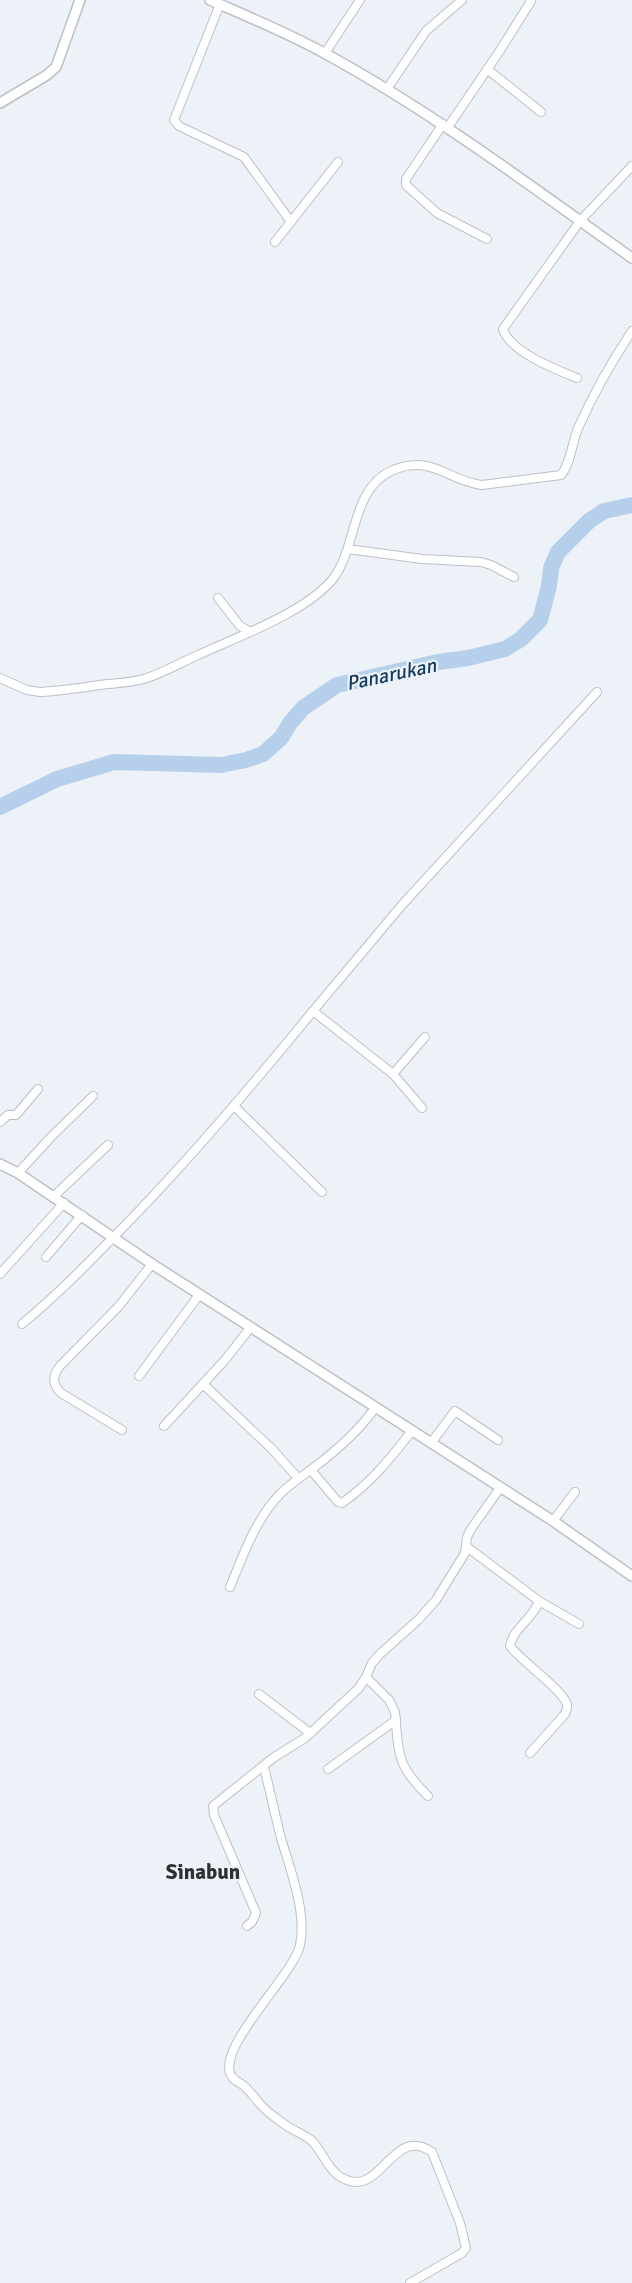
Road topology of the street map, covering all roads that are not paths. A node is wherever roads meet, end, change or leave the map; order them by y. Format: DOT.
graph roads {
  1 [pos="81,0"];
  2 [pos="210,0"];
  3 [pos="360,0"];
  4 [pos="462,0"];
  5 [pos="531,1"];
  6 [pos="220,4"];
  7 [pos="325,53"];
  8 [pos="487,69"];
  9 [pos="387,89"];
  10 [pos="0,103"];
  11 [pos="541,112"];
  12 [pos="445,126"];
  13 [pos="338,162"];
  14 [pos="632,166"];
  15 [pos="580,221"];
  16 [pos="291,222"];
  17 [pos="487,239"];
  18 [pos="275,242"];
  19 [pos="632,258"];
  20 [pos="632,330"];
  21 [pos="578,378"];
  22 [pos="348,549"];
  23 [pos="514,577"];
  24 [pos="218,598"];
  25 [pos="250,632"];
  26 [pos="0,678"];
  27 [pos="597,692"];
  28 [pos="313,1011"];
  29 [pos="425,1037"];
  30 [pos="393,1074"];
  31 [pos="38,1089"];
  32 [pos="93,1096"];
  33 [pos="234,1107"];
  34 [pos="422,1108"];
  35 [pos="0,1122"];
  36 [pos="108,1145"];
  37 [pos="0,1164"];
  38 [pos="18,1173"];
  39 [pos="322,1192"];
  40 [pos="54,1197"];
  41 [pos="64,1203"];
  42 [pos="82,1215"];
  43 [pos="114,1237"];
  44 [pos="46,1257"];
  45 [pos="152,1264"];
  46 [pos="0,1274"];
  47 [pos="200,1295"];
  48 [pos="22,1324"];
  49 [pos="250,1328"];
  50 [pos="139,1376"];
  51 [pos="203,1384"];
  52 [pos="375,1408"];
  53 [pos="164,1426"];
  54 [pos="122,1430"];
  55 [pos="411,1432"];
  56 [pos="498,1440"];
  57 [pos="431,1443"];
  58 [pos="310,1470"];
  59 [pos="298,1478"];
  60 [pos="500,1488"];
  61 [pos="575,1492"];
  62 [pos="553,1521"];
  63 [pos="467,1547"];
  64 [pos="632,1576"];
  65 [pos="230,1587"];
  66 [pos="539,1601"];
  67 [pos="579,1624"];
  68 [pos="366,1677"];
  69 [pos="259,1694"];
  70 [pos="396,1720"];
  71 [pos="310,1733"];
  72 [pos="531,1753"];
  73 [pos="264,1767"];
  74 [pos="328,1769"];
  75 [pos="428,1796"];
  76 [pos="247,1926"];
  77 [pos="410,2283"];
  1 -- 10 [label="street"];
  2 -- 6 [label="street"];
  3 -- 7 [label="street"];
  4 -- 9 [label="street"];
  5 -- 8 [label="street"];
  6 -- 7 [label="street"];
  6 -- 16 [label="street"];
  7 -- 9 [label="street"];
  8 -- 11 [label="street"];
  8 -- 12 [label="street"];
  9 -- 12 [label="street"];
  12 -- 15 [label="street"];
  12 -- 17 [label="street"];
  13 -- 16 [label="street"];
  14 -- 15 [label="street"];
  15 -- 19 [label="street"];
  15 -- 21 [label="street"];
  16 -- 18 [label="street"];
  20 -- 22 [label="street"];
  22 -- 23 [label="street"];
  22 -- 25 [label="street"];
  24 -- 25 [label="street"];
  25 -- 26 [label="street"];
  27 -- 28 [label="street"];
  28 -- 30 [label="street"];
  28 -- 33 [label="street"];
  29 -- 30 [label="street"];
  30 -- 34 [label="street"];
  31 -- 35 [label="street"];
  32 -- 38 [label="street"];
  33 -- 39 [label="street"];
  33 -- 43 [label="street"];
  36 -- 40 [label="street"];
  37 -- 38 [label="street"];
  38 -- 40 [label="street"];
  40 -- 41 [label="street"];
  41 -- 42 [label="street"];
  41 -- 46 [label="street"];
  42 -- 43 [label="street"];
  42 -- 44 [label="street"];
  43 -- 45 [label="street"];
  43 -- 48 [label="street"];
  45 -- 47 [label="street"];
  45 -- 54 [label="street"];
  47 -- 49 [label="street"];
  47 -- 50 [label="street"];
  49 -- 51 [label="street"];
  49 -- 52 [label="street"];
  51 -- 53 [label="street"];
  51 -- 59 [label="street"];
  52 -- 55 [label="street"];
  52 -- 58 [label="street"];
  55 -- 57 [label="street"];
  55 -- 58 [label="street"];
  56 -- 57 [label="street"];
  57 -- 60 [label="street"];
  58 -- 59 [label="street"];
  59 -- 65 [label="street"];
  60 -- 62 [label="street"];
  60 -- 63 [label="street"];
  61 -- 62 [label="street"];
  62 -- 64 [label="street"];
  63 -- 66 [label="street"];
  63 -- 68 [label="street"];
  66 -- 67 [label="street"];
  66 -- 72 [label="street"];
  68 -- 70 [label="street"];
  68 -- 71 [label="street"];
  69 -- 71 [label="street"];
  70 -- 74 [label="street"];
  70 -- 75 [label="street"];
  71 -- 73 [label="street"];
  73 -- 76 [label="street"];
  73 -- 77 [label="street"];
}
